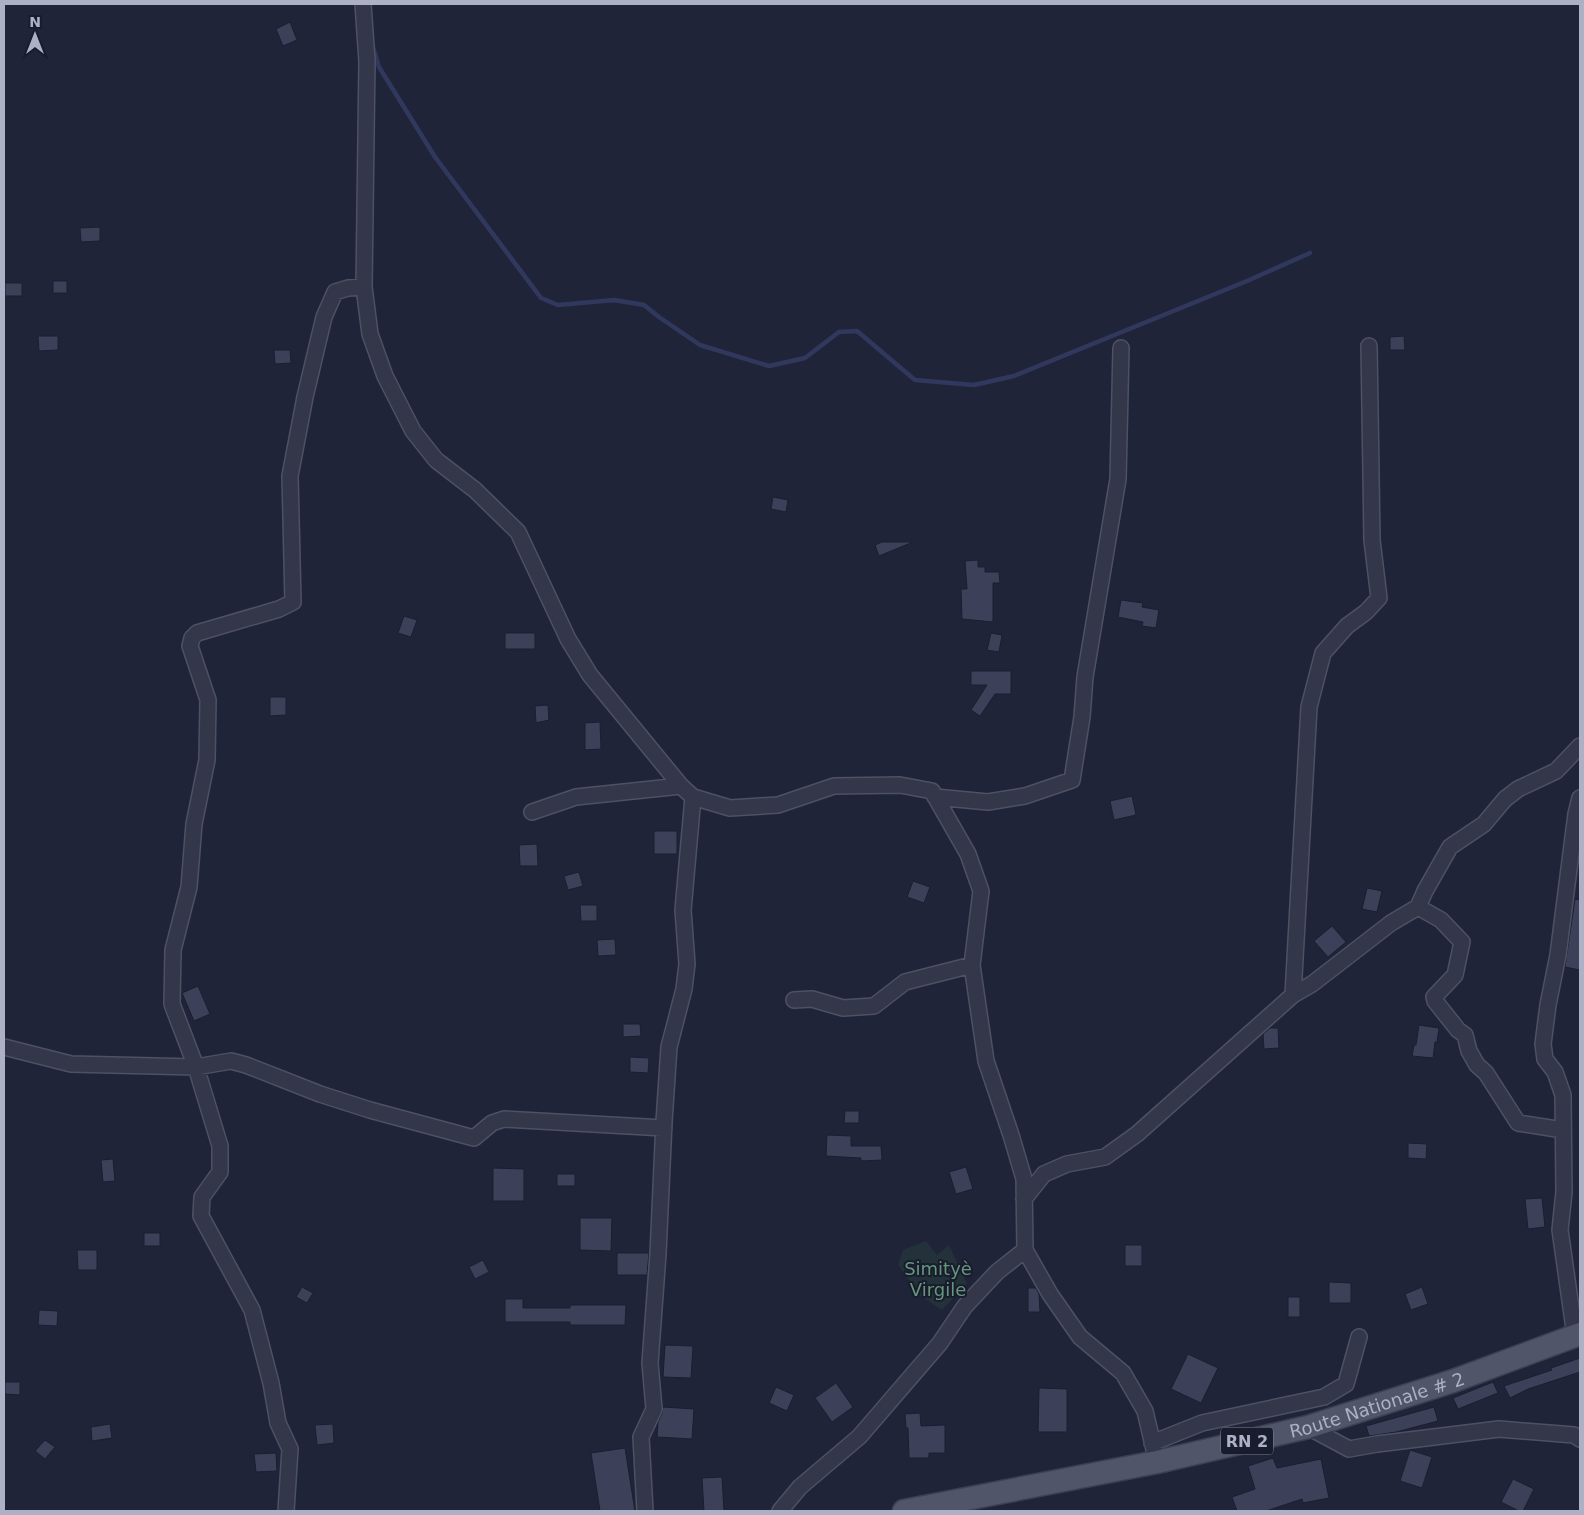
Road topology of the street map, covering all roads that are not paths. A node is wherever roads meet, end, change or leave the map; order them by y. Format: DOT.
graph roads {
  1 [pos="363,4"];
  2 [pos="364,288"];
  3 [pos="1368,346"];
  4 [pos="1120,348"];
  5 [pos="1580,746"];
  6 [pos="681,786"];
  7 [pos="693,797"];
  8 [pos="936,797"];
  9 [pos="1580,798"];
  10 [pos="532,812"];
  11 [pos="1418,907"];
  12 [pos="972,965"];
  13 [pos="1293,995"];
  14 [pos="794,1000"];
  15 [pos="4,1047"];
  16 [pos="196,1067"];
  17 [pos="664,1128"];
  18 [pos="1563,1130"];
  19 [pos="1024,1199"];
  20 [pos="1025,1250"];
  21 [pos="1578,1335"];
  22 [pos="1359,1337"];
  23 [pos="1308,1427"];
  24 [pos="1580,1438"];
  25 [pos="1154,1453"];
  26 [pos="286,1511"];
  27 [pos="645,1511"];
  28 [pos="780,1511"];
  29 [pos="904,1511"];
  1 -- 2 [label="street"];
  2 -- 6 [label="street"];
  2 -- 16 [label="street"];
  3 -- 13 [label="street"];
  4 -- 8 [label="street"];
  5 -- 11 [label="street"];
  6 -- 7 [label="street"];
  6 -- 10 [label="street"];
  7 -- 8 [label="street"];
  7 -- 17 [label="street"];
  8 -- 12 [label="street"];
  9 -- 18 [label="street"];
  11 -- 13 [label="street"];
  11 -- 18 [label="street"];
  12 -- 14 [label="street"];
  12 -- 19 [label="street"];
  13 -- 19 [label="street"];
  15 -- 16 [label="street"];
  16 -- 17 [label="street"];
  16 -- 26 [label="street"];
  17 -- 27 [label="street"];
  18 -- 21 [label="street"];
  19 -- 20 [label="street"];
  20 -- 25 [label="street"];
  20 -- 28 [label="street"];
  21 -- 23 [label="main road, Route Nationale # 2 / RN 2"];
  22 -- 25 [label="street"];
  23 -- 24 [label="street"];
  23 -- 25 [label="main road, Route Nationale # 2 / RN 2"];
  25 -- 29 [label="main road, Route Nationale # 2 / RN 2"];
}
